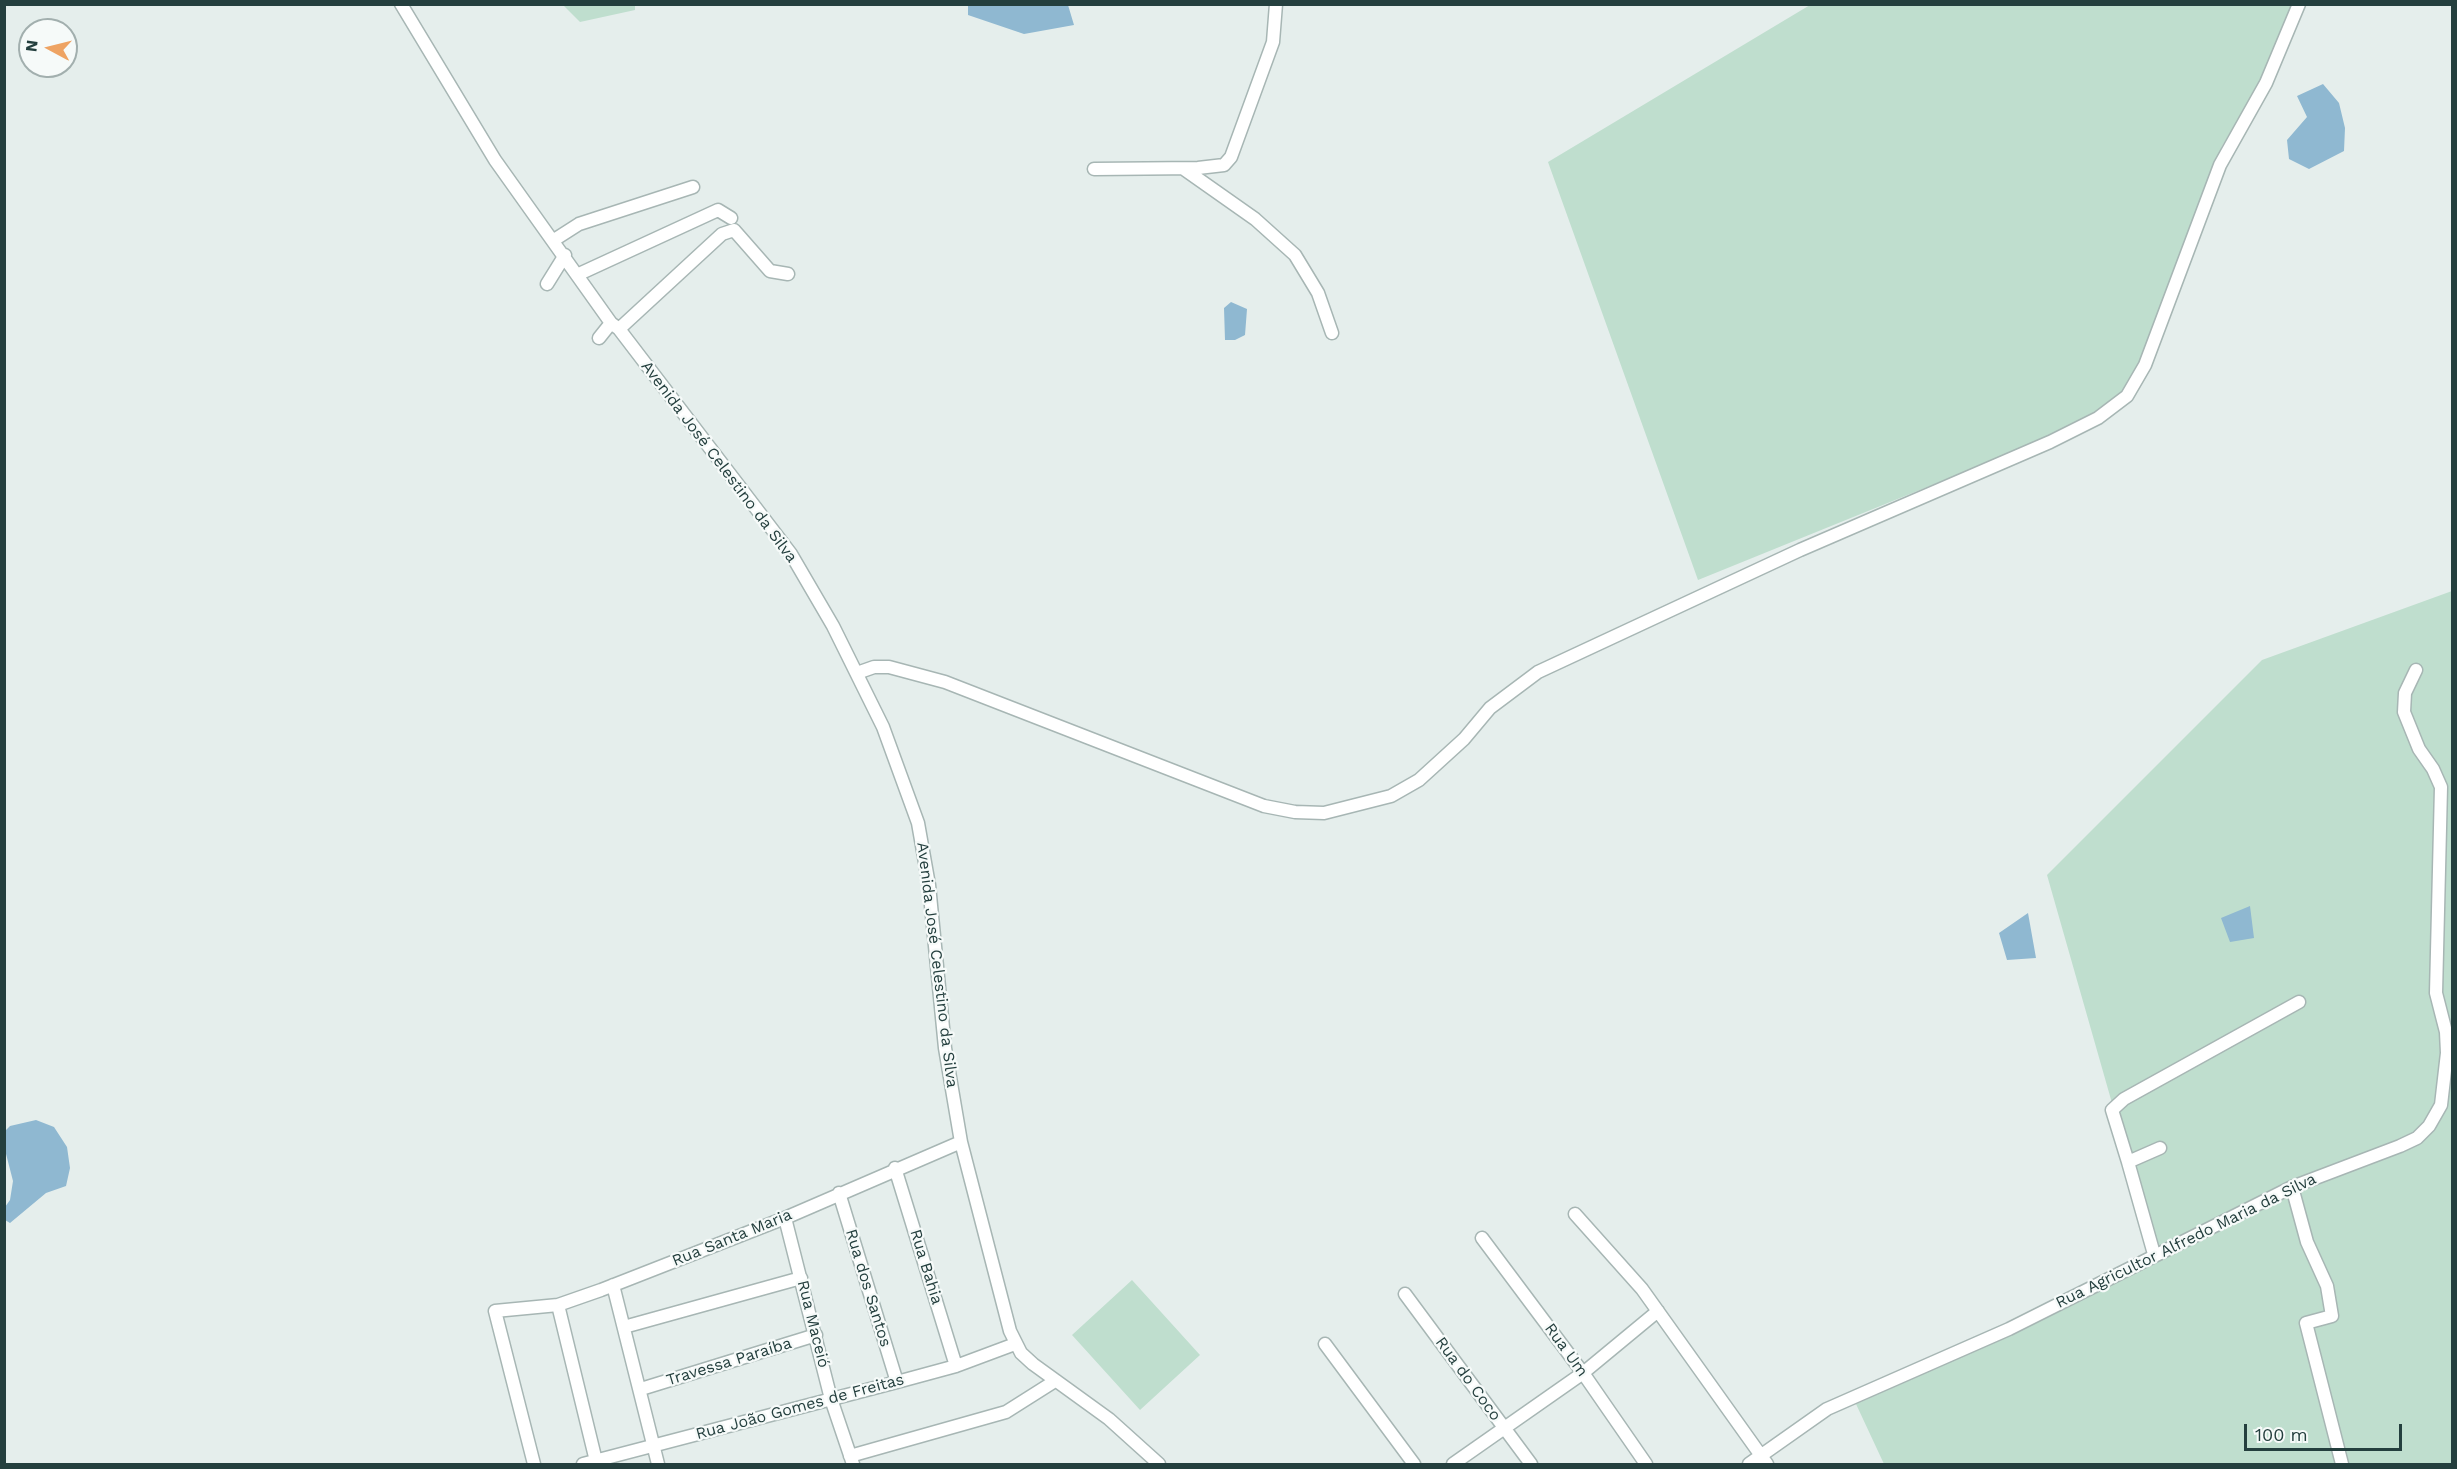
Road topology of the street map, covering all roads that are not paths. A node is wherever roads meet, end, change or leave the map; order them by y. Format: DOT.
graph roads {
  1 [pos="401,4"];
  2 [pos="1276,4"];
  3 [pos="2300,4"];
  4 [pos="1183,168"];
  5 [pos="1094,169"];
  6 [pos="693,187"];
  7 [pos="731,218"];
  8 [pos="554,240"];
  9 [pos="565,255"];
  10 [pos="579,274"];
  11 [pos="788,274"];
  12 [pos="547,284"];
  13 [pos="615,326"];
  14 [pos="1332,333"];
  15 [pos="599,339"];
  16 [pos="2416,670"];
  17 [pos="857,673"];
  18 [pos="2299,1002"];
  19 [pos="961,1142"];
  20 [pos="2160,1148"];
  21 [pos="2128,1162"];
  22 [pos="895,1168"];
  23 [pos="2292,1187"];
  24 [pos="839,1193"];
  25 [pos="1575,1214"];
  26 [pos="785,1218"];
  27 [pos="1482,1238"];
  28 [pos="2154,1254"];
  29 [pos="801,1278"];
  30 [pos="612,1285"];
  31 [pos="1405,1294"];
  32 [pos="558,1305"];
  33 [pos="1658,1311"];
  34 [pos="624,1327"];
  35 [pos="816,1335"];
  36 [pos="1015,1344"];
  37 [pos="1325,1344"];
  38 [pos="956,1366"];
  39 [pos="1583,1373"];
  40 [pos="1055,1381"];
  41 [pos="897,1382"];
  42 [pos="641,1389"];
  43 [pos="831,1399"];
  44 [pos="1504,1428"];
  45 [pos="654,1446"];
  46 [pos="852,1460"];
  47 [pos="1764,1460"];
  48 [pos="596,1461"];
  49 [pos="534,1464"];
  50 [pos="583,1464"];
  51 [pos="658,1464"];
  52 [pos="1159,1464"];
  53 [pos="1414,1464"];
  54 [pos="1453,1464"];
  55 [pos="1531,1464"];
  56 [pos="1646,1464"];
  57 [pos="1749,1464"];
  58 [pos="2342,1464"];
  1 -- 8 [label="street, Avenida José Celestino da Silva"];
  2 -- 4 [label="street"];
  3 -- 17 [label="street"];
  4 -- 5 [label="street"];
  4 -- 14 [label="street"];
  6 -- 8 [label="street"];
  7 -- 10 [label="street"];
  8 -- 9 [label="street, Avenida José Celestino da Silva"];
  9 -- 10 [label="street, Avenida José Celestino da Silva"];
  9 -- 12 [label="street"];
  10 -- 13 [label="street, Avenida José Celestino da Silva"];
  11 -- 13 [label="street"];
  13 -- 15 [label="street"];
  13 -- 17 [label="street, Avenida José Celestino da Silva"];
  16 -- 23 [label="street, Rua Agricultor Alfredo Maria da Silva"];
  17 -- 19 [label="street, Avenida José Celestino da Silva"];
  18 -- 21 [label="street"];
  19 -- 22 [label="street, Rua Santa Maria"];
  19 -- 36 [label="street, Avenida José Celestino da Silva"];
  20 -- 21 [label="street"];
  21 -- 28 [label="street"];
  22 -- 24 [label="street, Rua Santa Maria"];
  22 -- 38 [label="street, Rua Bahia"];
  23 -- 28 [label="street, Rua Agricultor Alfredo Maria da Silva"];
  23 -- 58 [label="street"];
  24 -- 26 [label="street, Rua Santa Maria"];
  24 -- 41 [label="street, Rua dos Santos"];
  25 -- 33 [label="street"];
  26 -- 29 [label="street, Rua Maceió"];
  26 -- 30 [label="street, Rua Santa Maria"];
  27 -- 39 [label="street, Rua Um"];
  28 -- 47 [label="street, Rua Agricultor Alfredo Maria da Silva"];
  29 -- 34 [label="street"];
  29 -- 35 [label="street, Rua Maceió"];
  30 -- 32 [label="street, Rua Santa Maria"];
  30 -- 34 [label="street"];
  31 -- 44 [label="street, Rua do Coco"];
  32 -- 48 [label="street"];
  32 -- 49 [label="street, Rua Santa Maria"];
  33 -- 39 [label="street"];
  33 -- 47 [label="street"];
  34 -- 42 [label="street"];
  35 -- 42 [label="street, Travessa Paraíba"];
  35 -- 43 [label="street, Rua Maceió"];
  36 -- 38 [label="street, Rua João Gomes de Freitas"];
  36 -- 40 [label="street, Avenida José Celestino da Silva"];
  37 -- 53 [label="street"];
  38 -- 41 [label="street, Rua João Gomes de Freitas"];
  39 -- 44 [label="street"];
  39 -- 56 [label="street, Rua Um"];
  40 -- 46 [label="street"];
  40 -- 52 [label="street, Avenida José Celestino da Silva"];
  41 -- 43 [label="street, Rua João Gomes de Freitas"];
  42 -- 45 [label="street"];
  43 -- 45 [label="street, Rua João Gomes de Freitas"];
  43 -- 46 [label="street, Rua Maceió"];
  44 -- 54 [label="street"];
  44 -- 55 [label="street, Rua do Coco"];
  45 -- 48 [label="street, Rua João Gomes de Freitas"];
  45 -- 51 [label="street"];
  47 -- 57 [label="street, Rua Agricultor Alfredo Maria da Silva"];
  48 -- 50 [label="street, Rua João Gomes de Freitas"];
}
